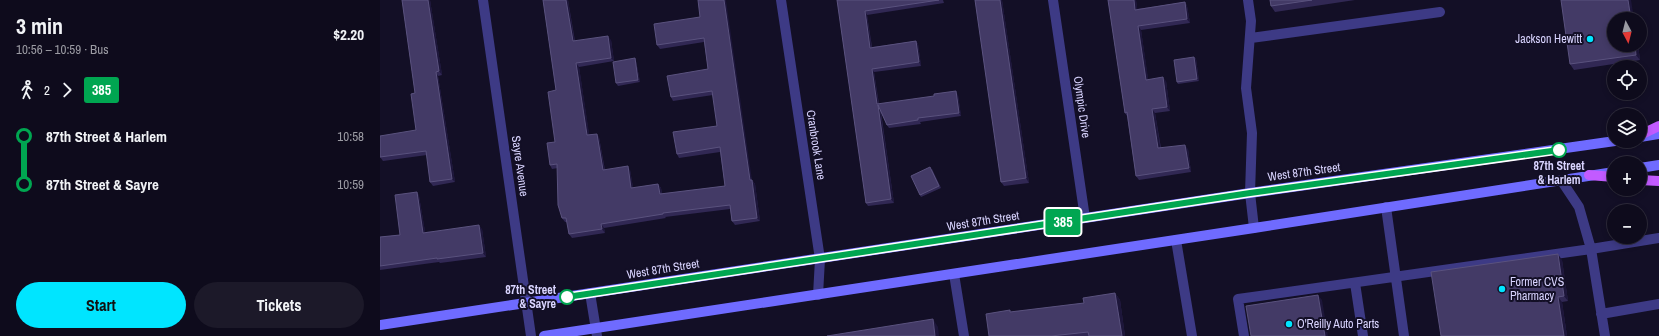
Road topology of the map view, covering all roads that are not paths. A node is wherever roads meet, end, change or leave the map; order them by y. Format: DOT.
graph roads {
  1 [pos="484,0"];
  2 [pos="781,0"];
  3 [pos="1053,0"];
  4 [pos="1248,0"];
  5 [pos="1440,12"];
  6 [pos="1250,38"];
  7 [pos="1659,126"];
  8 [pos="1647,132"];
  9 [pos="1659,134"];
  10 [pos="1647,135"];
  11 [pos="1607,142"];
  12 [pos="1659,165"];
  13 [pos="1647,167"];
  14 [pos="1607,173"];
  15 [pos="1589,175"];
  16 [pos="1607,176"];
  17 [pos="1561,180"];
  18 [pos="1647,180"];
  19 [pos="1659,181"];
  20 [pos="1250,193"];
  21 [pos="1386,207"];
  22 [pos="1085,218"];
  23 [pos="1254,228"];
  24 [pos="1659,238"];
  25 [pos="1176,240"];
  26 [pos="1592,249"];
  27 [pos="820,259"];
  28 [pos="954,274"];
  29 [pos="1395,277"];
  30 [pos="1355,283"];
  31 [pos="590,293"];
  32 [pos="818,295"];
  33 [pos="526,303"];
  34 [pos="1659,304"];
  35 [pos="1601,314"];
  36 [pos="380,325"];
  37 [pos="596,332"];
  38 [pos="531,336"];
  39 [pos="544,336"];
  40 [pos="964,336"];
  41 [pos="1192,336"];
  42 [pos="1244,336"];
  43 [pos="1363,336"];
  44 [pos="1404,336"];
  45 [pos="1604,336"];
  1 -- 33 [label="street, Sayre Avenue"];
  2 -- 27 [label="street, Cranbrook Lane"];
  3 -- 22 [label="street, Olympic Drive"];
  4 -- 6 [label="street"];
  5 -- 6 [label="street"];
  6 -- 20 [label="street"];
  7 -- 8 [label="main road"];
  9 -- 10 [label="main road"];
  11 -- 20 [label="main road, West 87th Street"];
  12 -- 13 [label="main road"];
  14 -- 15 [label="main road"];
  15 -- 16 [label="main road"];
  15 -- 17 [label="main road"];
  17 -- 21 [label="main road"];
  17 -- 26 [label="street"];
  18 -- 19 [label="main road"];
  20 -- 22 [label="main road, West 87th Street"];
  20 -- 23 [label="street"];
  21 -- 23 [label="main road"];
  21 -- 29 [label="street"];
  22 -- 27 [label="main road, West 87th Street"];
  23 -- 25 [label="main road"];
  24 -- 26 [label="street"];
  25 -- 28 [label="main road"];
  25 -- 41 [label="street"];
  26 -- 29 [label="street"];
  26 -- 35 [label="street"];
  27 -- 31 [label="main road, West 87th Street"];
  27 -- 32 [label="street, Cranbrook Lane"];
  28 -- 32 [label="main road"];
  28 -- 40 [label="street"];
  29 -- 30 [label="street"];
  29 -- 44 [label="street"];
  30 -- 42 [label="street"];
  30 -- 43 [label="street"];
  31 -- 33 [label="main road, West 87th Street"];
  31 -- 37 [label="street"];
  32 -- 37 [label="main road"];
  33 -- 36 [label="main road, West 87th Street"];
  33 -- 38 [label="street, Sayre Avenue"];
  34 -- 35 [label="street"];
  35 -- 45 [label="street"];
  37 -- 39 [label="main road"];
}
